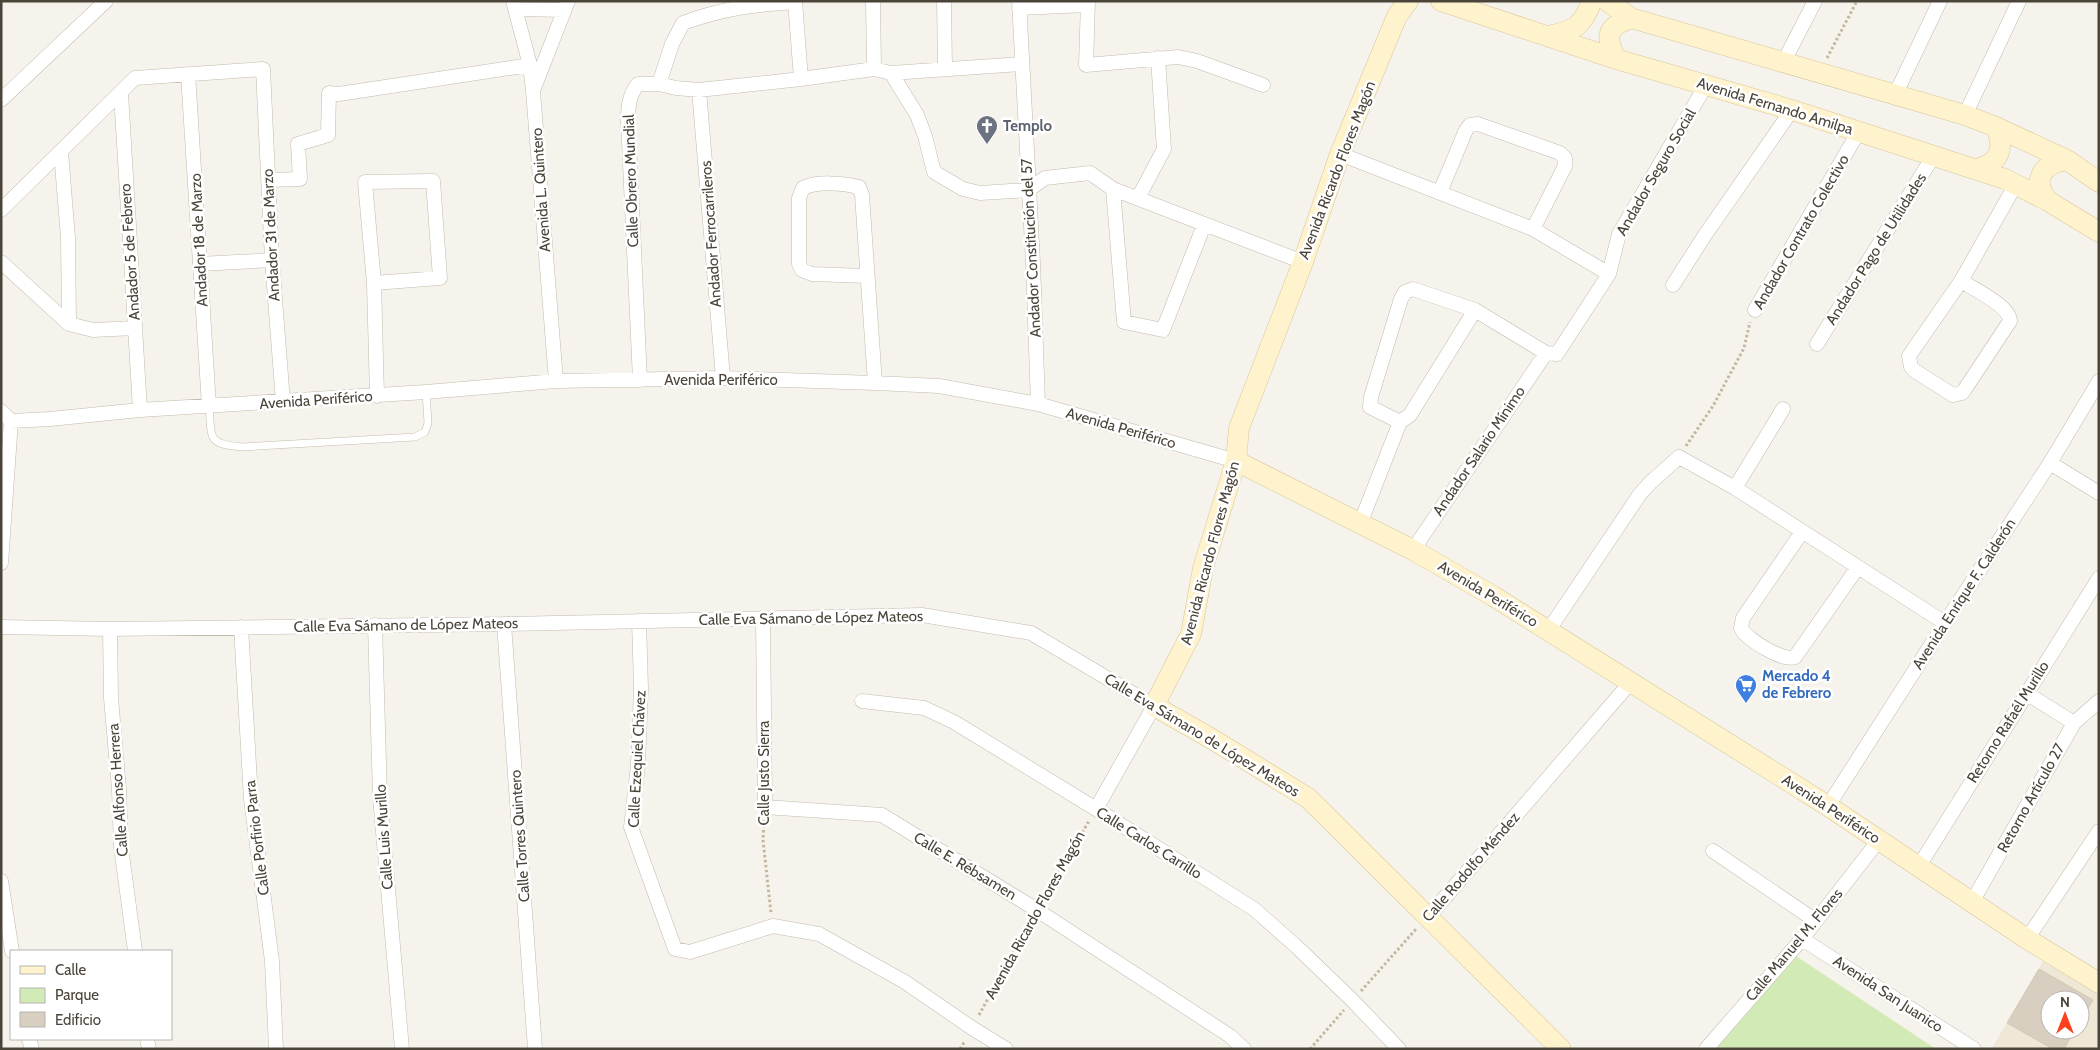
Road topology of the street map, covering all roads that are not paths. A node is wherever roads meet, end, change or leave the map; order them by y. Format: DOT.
graph roads {
  1 [pos="106,1"];
  2 [pos="873,1"];
  3 [pos="944,1"];
  4 [pos="1408,1"];
  5 [pos="1441,1"];
  6 [pos="1592,1"];
  7 [pos="1607,1"];
  8 [pos="1815,1"];
  9 [pos="1940,1"];
  10 [pos="2020,1"];
  11 [pos="795,2"];
  12 [pos="1088,3"];
  13 [pos="514,5"];
  14 [pos="566,5"];
  15 [pos="1019,5"];
  16 [pos="1631,18"];
  17 [pos="1549,36"];
  18 [pos="1158,58"];
  19 [pos="1616,59"];
  20 [pos="1783,63"];
  21 [pos="1022,64"];
  22 [pos="530,65"];
  23 [pos="945,68"];
  24 [pos="874,69"];
  25 [pos="891,73"];
  26 [pos="188,74"];
  27 [pos="800,79"];
  28 [pos="659,84"];
  29 [pos="1263,84"];
  30 [pos="1706,84"];
  31 [pos="699,90"];
  32 [pos="533,91"];
  33 [pos="121,93"];
  34 [pos="1896,94"];
  35 [pos="1,100"];
  36 [pos="1792,110"];
  37 [pos="1965,115"];
  38 [pos="1996,127"];
  39 [pos="1859,131"];
  40 [pos="61,152"];
  41 [pos="1340,154"];
  42 [pos="1934,155"];
  43 [pos="2067,160"];
  44 [pos="1976,169"];
  45 [pos="268,180"];
  46 [pos="2098,181"];
  47 [pos="2016,184"];
  48 [pos="1113,189"];
  49 [pos="1028,190"];
  50 [pos="1440,192"];
  51 [pos="1138,198"];
  52 [pos="2048,201"];
  53 [pos="1,210"];
  54 [pos="1204,226"];
  55 [pos="1533,229"];
  56 [pos="2099,232"];
  57 [pos="272,260"];
  58 [pos="1,262"];
  59 [pos="1302,262"];
  60 [pos="200,264"];
  61 [pos="1608,274"];
  62 [pos="868,276"];
  63 [pos="1961,281"];
  64 [pos="374,283"];
  65 [pos="1673,285"];
  66 [pos="1475,310"];
  67 [pos="1755,310"];
  68 [pos="69,324"];
  69 [pos="135,328"];
  70 [pos="1818,344"];
  71 [pos="1546,353"];
  72 [pos="723,378"];
  73 [pos="640,380"];
  74 [pos="2099,380"];
  75 [pos="556,381"];
  76 [pos="875,383"];
  77 [pos="426,392"];
  78 [pos="377,396"];
  79 [pos="283,402"];
  80 [pos="1038,404"];
  81 [pos="209,406"];
  82 [pos="1784,409"];
  83 [pos="140,410"];
  84 [pos="6,416"];
  85 [pos="1400,422"];
  86 [pos="1236,461"];
  87 [pos="2050,463"];
  88 [pos="1735,488"];
  89 [pos="2099,493"];
  90 [pos="1360,524"];
  91 [pos="1802,532"];
  92 [pos="1413,550"];
  93 [pos="1,563"];
  94 [pos="1858,567"];
  95 [pos="2099,578"];
  96 [pos="763,619"];
  97 [pos="639,621"];
  98 [pos="1945,623"];
  99 [pos="504,624"];
  100 [pos="375,625"];
  101 [pos="1,627"];
  102 [pos="241,627"];
  103 [pos="110,629"];
  104 [pos="1548,631"];
  105 [pos="1630,683"];
  106 [pos="2026,693"];
  107 [pos="862,701"];
  108 [pos="2099,701"];
  109 [pos="1154,706"];
  110 [pos="2074,723"];
  111 [pos="1828,806"];
  112 [pos="766,807"];
  113 [pos="1096,809"];
  114 [pos="2099,831"];
  115 [pos="1879,840"];
  116 [pos="1713,851"];
  117 [pos="1919,866"];
  118 [pos="1,881"];
  119 [pos="1972,902"];
  120 [pos="1428,917"];
  121 [pos="1816,921"];
  122 [pos="1802,939"];
  123 [pos="2027,939"];
  124 [pos="12,950"];
  125 [pos="135,950"];
  126 [pos="2097,977"];
  127 [pos="276,1049"];
  128 [pos="402,1049"];
  129 [pos="536,1049"];
  130 [pos="1006,1049"];
  131 [pos="1244,1049"];
  132 [pos="1399,1049"];
  133 [pos="1561,1049"];
  134 [pos="1706,1049"];
  135 [pos="1974,1049"];
  1 -- 35 [label="street"];
  2 -- 24 [label="street"];
  3 -- 23 [label="street"];
  4 -- 41 [label="street, Avenida Ricardo Flores Magón"];
  5 -- 17 [label="street, Avenida Fernando Amilpa"];
  6 -- 17 [label="street"];
  7 -- 16 [label="street"];
  8 -- 20 [label="street"];
  9 -- 34 [label="street"];
  10 -- 37 [label="street"];
  11 -- 27 [label="street"];
  11 -- 28 [label="street"];
  12 -- 15 [label="street"];
  12 -- 18 [label="street"];
  13 -- 14 [label="street"];
  13 -- 22 [label="street, Avenida L. Quintero"];
  14 -- 32 [label="street"];
  15 -- 21 [label="street, Andador Constitución del 57"];
  16 -- 19 [label="street"];
  16 -- 20 [label="street"];
  17 -- 19 [label="street, Avenida Fernando Amilpa"];
  18 -- 29 [label="street"];
  18 -- 51 [label="street"];
  19 -- 30 [label="street, Avenida Fernando Amilpa"];
  20 -- 34 [label="street"];
  21 -- 23 [label="street, Calle Obrero Mundial"];
  21 -- 49 [label="street, Andador Constitución del 57"];
  22 -- 32 [label="street, Avenida L. Quintero"];
  22 -- 45 [label="street"];
  23 -- 25 [label="street, Calle Obrero Mundial"];
  24 -- 25 [label="street, Calle Obrero Mundial"];
  24 -- 27 [label="street, Calle Obrero Mundial"];
  25 -- 49 [label="street"];
  26 -- 33 [label="street"];
  26 -- 45 [label="street, Andador 31 de Marzo"];
  26 -- 60 [label="street, Andador 18 de Marzo"];
  27 -- 31 [label="street, Calle Obrero Mundial"];
  28 -- 31 [label="street, Calle Obrero Mundial"];
  28 -- 73 [label="street, Calle Obrero Mundial"];
  30 -- 36 [label="street, Avenida Fernando Amilpa"];
  30 -- 61 [label="street, Andador Seguro Social"];
  31 -- 72 [label="street, Andador Ferrocarrileros"];
  32 -- 75 [label="street, Avenida L. Quintero"];
  33 -- 40 [label="street"];
  33 -- 69 [label="street, Andador 5 de Febrero"];
  34 -- 37 [label="street"];
  36 -- 39 [label="street, Avenida Fernando Amilpa"];
  36 -- 65 [label="street"];
  37 -- 38 [label="street"];
  38 -- 43 [label="street"];
  38 -- 44 [label="street"];
  39 -- 42 [label="street, Avenida Fernando Amilpa"];
  39 -- 67 [label="street, Andador Contrato Colectivo"];
  40 -- 53 [label="street"];
  40 -- 68 [label="street"];
  41 -- 50 [label="street"];
  41 -- 59 [label="street, Avenida Ricardo Flores Magón"];
  42 -- 44 [label="street, Avenida Fernando Amilpa"];
  42 -- 70 [label="street, Andador Pago de Utilidades"];
  43 -- 46 [label="street"];
  43 -- 52 [label="street"];
  44 -- 47 [label="street, Avenida Fernando Amilpa"];
  45 -- 57 [label="street, Andador 31 de Marzo"];
  47 -- 52 [label="street, Avenida Fernando Amilpa"];
  47 -- 63 [label="street"];
  48 -- 49 [label="street"];
  48 -- 51 [label="street"];
  48 -- 54 [label="street"];
  49 -- 80 [label="street, Andador Constitución del 57"];
  50 -- 55 [label="street"];
  50 -- 55 [label="street"];
  51 -- 54 [label="street"];
  52 -- 56 [label="street, Avenida Fernando Amilpa"];
  54 -- 59 [label="street"];
  55 -- 61 [label="street"];
  57 -- 60 [label="street"];
  57 -- 79 [label="street, Andador 31 de Marzo"];
  58 -- 68 [label="street"];
  59 -- 86 [label="street, Avenida Ricardo Flores Magón"];
  60 -- 81 [label="street, Andador 18 de Marzo"];
  61 -- 71 [label="street, Andador Seguro Social"];
  62 -- 62 [label="street"];
  62 -- 76 [label="street"];
  63 -- 63 [label="street"];
  64 -- 64 [label="street"];
  64 -- 78 [label="street"];
  66 -- 71 [label="street"];
  66 -- 85 [label="street"];
  66 -- 85 [label="street"];
  68 -- 69 [label="street"];
  69 -- 83 [label="street, Andador 5 de Febrero"];
  71 -- 92 [label="street, Andador Salario Mínimo"];
  72 -- 73 [label="street, Avenida Periférico"];
  72 -- 76 [label="street, Avenida Periférico"];
  73 -- 75 [label="street, Avenida Periférico"];
  74 -- 87 [label="street, Avenida Enrique F. Calderón"];
  75 -- 77 [label="street, Avenida Periférico"];
  76 -- 80 [label="street, Avenida Periférico"];
  77 -- 78 [label="street, Avenida Periférico"];
  77 -- 81 [label="lane"];
  78 -- 79 [label="street, Avenida Periférico"];
  79 -- 81 [label="street, Avenida Periférico"];
  80 -- 86 [label="street, Avenida Periférico"];
  81 -- 83 [label="street, Avenida Periférico"];
  82 -- 88 [label="street"];
  83 -- 84 [label="street, Avenida Periférico"];
  84 -- 93 [label="street"];
  85 -- 90 [label="street"];
  86 -- 90 [label="street, Avenida Periférico"];
  86 -- 109 [label="street, Avenida Ricardo Flores Magón"];
  87 -- 89 [label="street"];
  87 -- 98 [label="street, Avenida Enrique F. Calderón"];
  88 -- 91 [label="street"];
  88 -- 104 [label="street"];
  90 -- 92 [label="street, Avenida Periférico"];
  91 -- 94 [label="street"];
  91 -- 94 [label="street"];
  92 -- 104 [label="street, Avenida Periférico"];
  94 -- 98 [label="street"];
  95 -- 106 [label="street, Retorno Rafaél Murillo"];
  96 -- 97 [label="street, Calle Eva Sámano de López Mateos"];
  96 -- 109 [label="street, Calle Eva Sámano de López Mateos"];
  96 -- 112 [label="street, Calle Justo Sierra"];
  97 -- 99 [label="street, Calle Eva Sámano de López Mateos"];
  97 -- 130 [label="street, Calle Ezequiel Chávez"];
  98 -- 111 [label="street, Avenida Enrique F. Calderón"];
  99 -- 100 [label="street, Calle Eva Sámano de López Mateos"];
  99 -- 129 [label="street, Calle Torres Quintero"];
  100 -- 102 [label="street, Calle Eva Sámano de López Mateos"];
  100 -- 128 [label="street, Calle Luis Murillo"];
  101 -- 103 [label="street, Calle Eva Sámano de López Mateos"];
  102 -- 103 [label="street, Calle Eva Sámano de López Mateos"];
  102 -- 127 [label="street, Calle Porfirio Parra"];
  103 -- 125 [label="street, Calle Alfonso Herrera"];
  104 -- 105 [label="street, Avenida Periférico"];
  105 -- 111 [label="street, Avenida Periférico"];
  105 -- 120 [label="street, Calle Rodolfo Méndez"];
  106 -- 110 [label="street"];
  106 -- 117 [label="street, Retorno Rafaél Murillo"];
  107 -- 113 [label="street, Calle Carlos Carrillo"];
  108 -- 110 [label="street, Retorno Artículo 27"];
  109 -- 113 [label="street, Avenida Ricardo Flores Magón"];
  109 -- 120 [label="street, Calle Eva Sámano de López Mateos"];
  110 -- 119 [label="street, Retorno Artículo 27"];
  111 -- 115 [label="street, Avenida Periférico"];
  112 -- 131 [label="street, Calle E. Rébsamen"];
  113 -- 132 [label="street, Calle Carlos Carrillo"];
  114 -- 123 [label="street"];
  115 -- 117 [label="street, Avenida Periférico"];
  115 -- 121 [label="street, Calle Manuel M. Flores"];
  116 -- 121 [label="street"];
  117 -- 119 [label="street, Avenida Periférico"];
  118 -- 124 [label="street"];
  119 -- 123 [label="street, Avenida Periférico"];
  120 -- 133 [label="street, Calle Eva Sámano de López Mateos"];
  121 -- 122 [label="street, Calle Manuel M. Flores"];
  122 -- 134 [label="street, Calle Manuel M. Flores"];
  122 -- 135 [label="street, Avenida San Juanico"];
  123 -- 126 [label="street, Avenida Periférico"];
}
